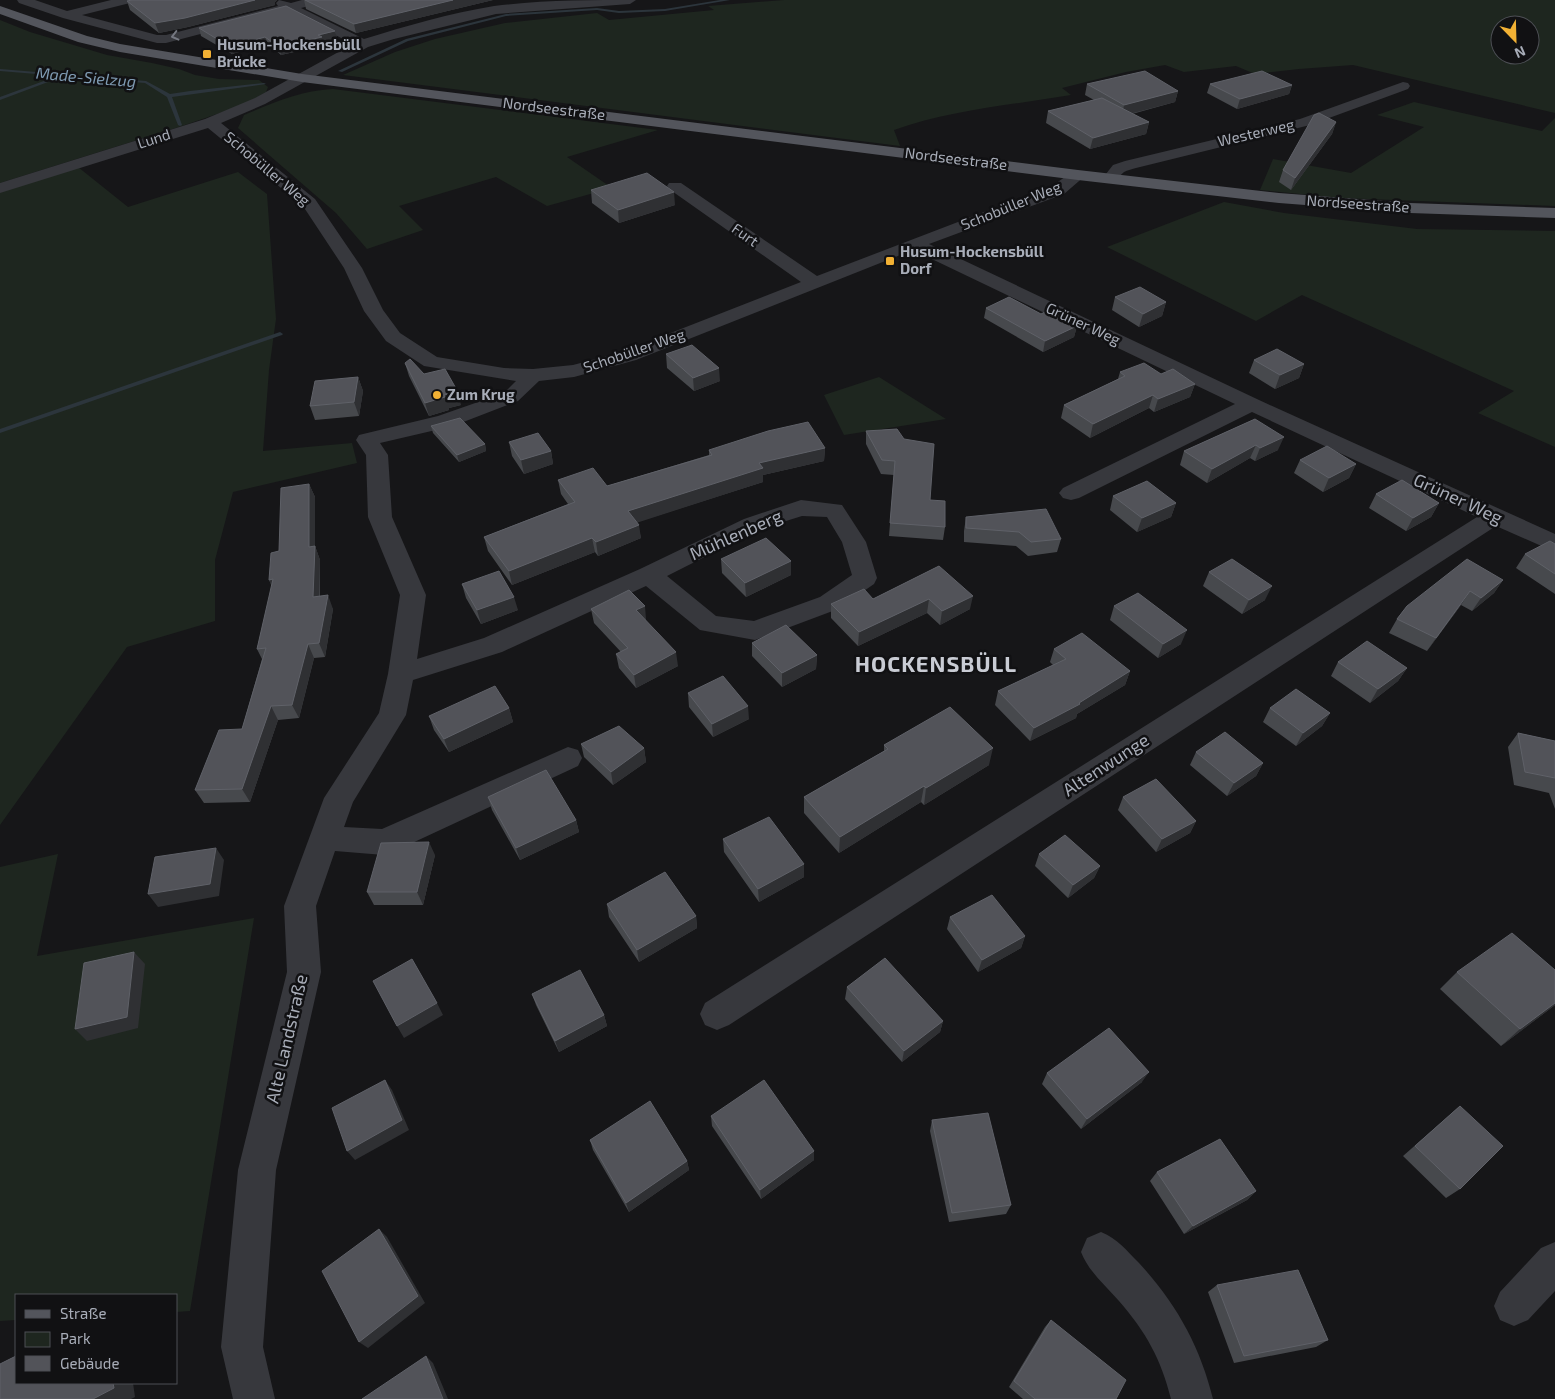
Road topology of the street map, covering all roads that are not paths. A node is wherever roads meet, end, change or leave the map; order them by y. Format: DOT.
graph roads {
  1 [pos="22,0"];
  2 [pos="126,0"];
  3 [pos="277,0"];
  4 [pos="317,0"];
  5 [pos="630,0"];
  6 [pos="290,7"];
  7 [pos="0,10"];
  8 [pos="68,15"];
  9 [pos="363,44"];
  10 [pos="302,78"];
  11 [pos="1403,86"];
  12 [pos="210,122"];
  13 [pos="1078,175"];
  14 [pos="1110,179"];
  15 [pos="675,186"];
  16 [pos="0,188"];
  17 [pos="1555,213"];
  18 [pos="914,244"];
  19 [pos="815,283"];
  20 [pos="533,375"];
  21 [pos="1252,404"];
  22 [pos="1071,493"];
  23 [pos="1495,516"];
  24 [pos="1555,544"];
  25 [pos="649,575"];
  26 [pos="401,674"];
  27 [pos="568,758"];
  28 [pos="325,838"];
  29 [pos="717,1014"];
  30 [pos="1101,1252"];
  31 [pos="1555,1262"];
  32 [pos="1514,1306"];
  33 [pos="254,1399"];
  34 [pos="1192,1399"];
  1 -- 8 [label="street"];
  2 -- 8 [label="street"];
  3 -- 6 [label="street"];
  4 -- 6 [label="street"];
  5 -- 9 [label="street, Lund"];
  6 -- 8 [label="street, one-way"];
  6 -- 9 [label="street"];
  7 -- 10 [label="main road, Nordseestraße"];
  9 -- 10 [label="street, Lund"];
  10 -- 12 [label="street, Lund"];
  10 -- 13 [label="main road, Nordseestraße"];
  11 -- 14 [label="street, Westerweg"];
  12 -- 16 [label="street, Lund"];
  12 -- 20 [label="street, Schobüller Weg"];
  13 -- 14 [label="main road, Nordseestraße"];
  13 -- 18 [label="street, Schobüller Weg"];
  14 -- 17 [label="main road, Nordseestraße"];
  15 -- 19 [label="street, Furt"];
  18 -- 19 [label="street, Schobüller Weg"];
  18 -- 21 [label="street, Grüner Weg"];
  19 -- 20 [label="street, Schobüller Weg"];
  20 -- 26 [label="street, Alte Landstraße"];
  21 -- 22 [label="street"];
  21 -- 23 [label="street, Grüner Weg"];
  23 -- 24 [label="street, Grüner Weg"];
  23 -- 29 [label="street, Altenwunge"];
  25 -- 25 [label="street, Mühlenberg"];
  25 -- 26 [label="street, Mühlenberg"];
  26 -- 28 [label="street, Alte Landstraße"];
  27 -- 28 [label="street"];
  28 -- 33 [label="street, Alte Landstraße"];
  30 -- 34 [label="street"];
  31 -- 32 [label="street"];
}
